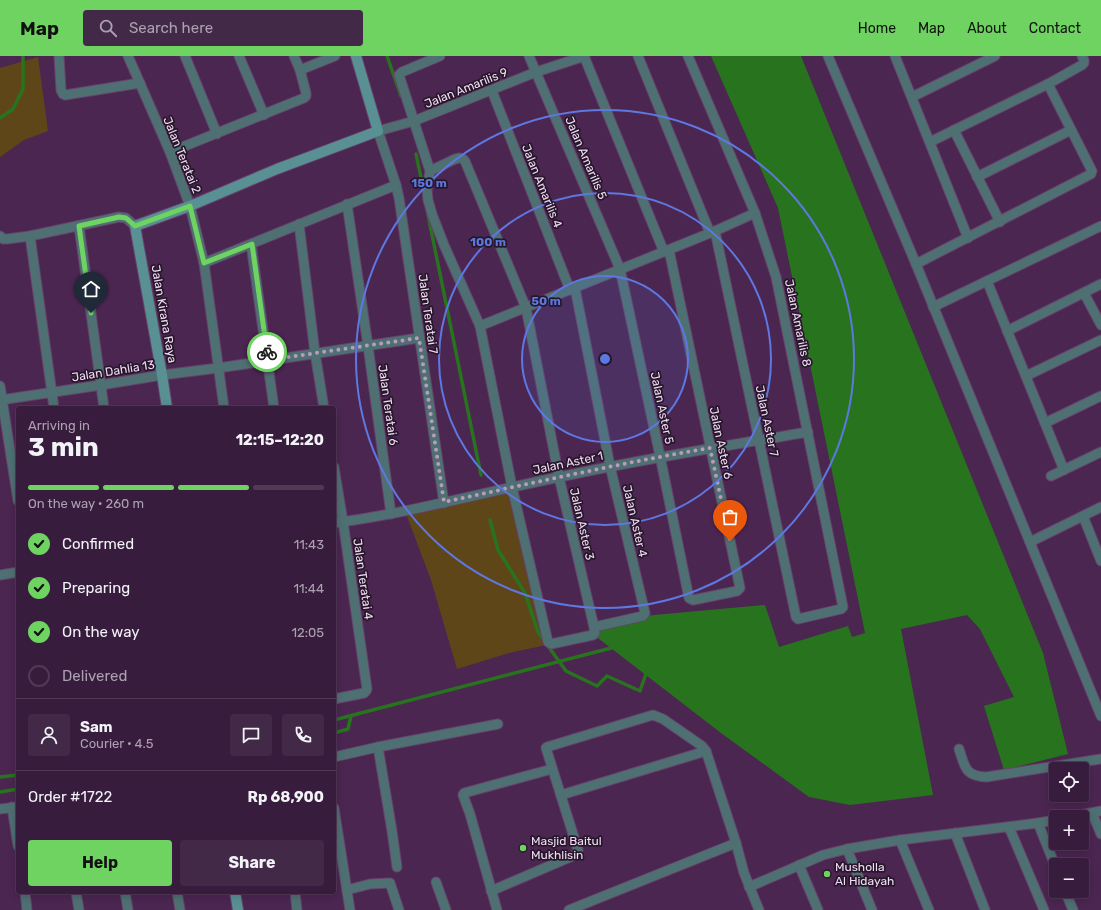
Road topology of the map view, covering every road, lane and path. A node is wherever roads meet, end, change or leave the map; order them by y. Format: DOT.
graph roads {
  1 [pos="59,56"];
  2 [pos="128,56"];
  3 [pos="185,56"];
  4 [pos="239,56"];
  5 [pos="294,56"];
  6 [pos="335,56"];
  7 [pos="356,56"];
  8 [pos="440,56"];
  9 [pos="529,56"];
  10 [pos="584,56"];
  11 [pos="638,56"];
  12 [pos="688,56"];
  13 [pos="828,56"];
  14 [pos="895,56"];
  15 [pos="994,56"];
  16 [pos="1082,56"];
  17 [pos="300,70"];
  18 [pos="536,72"];
  19 [pos="140,83"];
  20 [pos="1048,84"];
  21 [pos="492,91"];
  22 [pos="912,97"];
  23 [pos="264,115"];
  24 [pos="414,121"];
  25 [pos="954,130"];
  26 [pos="1072,130"];
  27 [pos="378,132"];
  28 [pos="217,134"];
  29 [pos="930,142"];
  30 [pos="170,152"];
  31 [pos="430,171"];
  32 [pos="977,177"];
  33 [pos="396,185"];
  34 [pos="347,204"];
  35 [pos="190,206"];
  36 [pos="755,213"];
  37 [pos="1000,222"];
  38 [pos="299,224"];
  39 [pos="79,226"];
  40 [pos="135,226"];
  41 [pos="1101,226"];
  42 [pos="712,232"];
  43 [pos="30,236"];
  44 [pos="1,237"];
  45 [pos="968,238"];
  46 [pos="252,244"];
  47 [pos="666,251"];
  48 [pos="204,263"];
  49 [pos="916,264"];
  50 [pos="620,269"];
  51 [pos="987,281"];
  52 [pos="1101,284"];
  53 [pos="573,289"];
  54 [pos="1084,293"];
  55 [pos="933,307"];
  56 [pos="526,308"];
  57 [pos="1101,325"];
  58 [pos="480,326"];
  59 [pos="1007,331"];
  60 [pos="419,338"];
  61 [pos="1101,340"];
  62 [pos="368,346"];
  63 [pos="316,353"];
  64 [pos="268,360"];
  65 [pos="218,368"];
  66 [pos="162,375"];
  67 [pos="1026,376"];
  68 [pos="101,385"];
  69 [pos="0,386"];
  70 [pos="52,393"];
  71 [pos="1101,396"];
  72 [pos="1,400"];
  73 [pos="54,406"];
  74 [pos="104,406"];
  75 [pos="167,406"];
  76 [pos="224,406"];
  77 [pos="274,406"];
  78 [pos="324,406"];
  79 [pos="1045,423"];
  80 [pos="808,432"];
  81 [pos="758,440"];
  82 [pos="710,448"];
  83 [pos="1101,452"];
  84 [pos="660,456"];
  85 [pos="610,466"];
  86 [pos="1064,470"];
  87 [pos="1051,476"];
  88 [pos="559,477"];
  89 [pos="512,487"];
  90 [pos="16,489"];
  91 [pos="336,495"];
  92 [pos="444,502"];
  93 [pos="1101,507"];
  94 [pos="391,514"];
  95 [pos="1083,516"];
  96 [pos="338,523"];
  97 [pos="1030,542"];
  98 [pos="1101,561"];
  99 [pos="16,572"];
  100 [pos="0,574"];
  101 [pos="689,598"];
  102 [pos="796,617"];
  103 [pos="594,627"];
  104 [pos="336,699"];
  105 [pos="1101,716"];
  106 [pos="498,724"];
  107 [pos="378,747"];
  108 [pos="959,749"];
  109 [pos="706,751"];
  110 [pos="336,757"];
  111 [pos="1101,759"];
  112 [pos="552,769"];
  113 [pos="561,795"];
  114 [pos="15,807"];
  115 [pos="0,809"];
  116 [pos="1097,812"];
  117 [pos="16,820"];
  118 [pos="336,821"];
  119 [pos="1049,821"];
  120 [pos="1038,823"];
  121 [pos="1009,827"];
  122 [pos="955,833"];
  123 [pos="1101,834"];
  124 [pos="900,840"];
  125 [pos="736,843"];
  126 [pos="847,849"];
  127 [pos="1052,858"];
  128 [pos="799,864"];
  129 [pos="397,867"];
  130 [pos="436,882"];
  131 [pos="749,887"];
  132 [pos="347,890"];
  133 [pos="491,891"];
  134 [pos="25,894"];
  135 [pos="76,894"];
  136 [pos="125,894"];
  137 [pos="177,894"];
  138 [pos="235,894"];
  139 [pos="295,894"];
  140 [pos="1068,898"];
  141 [pos="27,910"];
  142 [pos="79,910"];
  143 [pos="128,910"];
  144 [pos="180,910"];
  145 [pos="238,910"];
  146 [pos="298,910"];
  147 [pos="350,910"];
  148 [pos="399,910"];
  149 [pos="446,910"];
  150 [pos="497,910"];
  151 [pos="569,910"];
  152 [pos="759,910"];
  153 [pos="818,910"];
  154 [pos="872,910"];
  155 [pos="929,910"];
  156 [pos="985,910"];
  157 [pos="1044,910"];
  158 [pos="1073,910"];
  1 -- 19 [label="street"];
  2 -- 19 [label="street, Jalan Teratai 2"];
  3 -- 28 [label="street"];
  4 -- 23 [label="street"];
  5 -- 17 [label="street"];
  6 -- 17 [label="street"];
  7 -- 27 [label="street"];
  8 -- 24 [label="street"];
  9 -- 18 [label="street, Jalan Amarilis 5"];
  10 -- 18 [label="street, Jalan Amarilis 9"];
  10 -- 47 [label="street, Jalan Aster 6"];
  11 -- 42 [label="street, Jalan Aster 7"];
  12 -- 36 [label="street, Jalan Amarilis 8"];
  13 -- 49 [label="street"];
  14 -- 22 [label="street"];
  15 -- 22 [label="street"];
  16 -- 20 [label="street"];
  17 -- 23 [label="street"];
  18 -- 21 [label="street, Jalan Amarilis 9"];
  18 -- 50 [label="street, Jalan Amarilis 5"];
  19 -- 30 [label="street, Jalan Teratai 2"];
  20 -- 25 [label="street"];
  20 -- 26 [label="street"];
  21 -- 24 [label="street, Jalan Amarilis 9"];
  21 -- 53 [label="street, Jalan Amarilis 4"];
  22 -- 29 [label="street"];
  23 -- 28 [label="street"];
  24 -- 27 [label="street, Jalan Amarilis 9"];
  24 -- 31 [label="street"];
  25 -- 29 [label="street"];
  25 -- 32 [label="street"];
  26 -- 32 [label="street"];
  26 -- 37 [label="street"];
  27 -- 33 [label="street, Jalan Teratai 7"];
  27 -- 35 [label="street"];
  28 -- 30 [label="street"];
  29 -- 45 [label="street"];
  30 -- 35 [label="street, Jalan Teratai 2"];
  31 -- 56 [label="street, Jalan Aster 3"];
  31 -- 58 [label="street"];
  32 -- 37 [label="street"];
  33 -- 34 [label="street"];
  33 -- 60 [label="street, Jalan Teratai 7"];
  34 -- 38 [label="street"];
  34 -- 62 [label="street, Jalan Teratai 6"];
  35 -- 40 [label="street"];
  35 -- 48 [label="street, Jalan Teratai 2"];
  36 -- 42 [label="street"];
  36 -- 80 [label="street, Jalan Amarilis 8"];
  37 -- 45 [label="street"];
  38 -- 46 [label="street"];
  38 -- 63 [label="street"];
  39 -- 40 [label="street"];
  39 -- 43 [label="street"];
  39 -- 68 [label="street"];
  40 -- 66 [label="street, Jalan Kirana Raya"];
  41 -- 51 [label="street"];
  42 -- 47 [label="street"];
  42 -- 81 [label="street, Jalan Aster 7"];
  43 -- 44 [label="street"];
  43 -- 70 [label="street"];
  45 -- 49 [label="street"];
  46 -- 48 [label="street"];
  46 -- 64 [label="street"];
  47 -- 50 [label="street"];
  47 -- 82 [label="street, Jalan Aster 6"];
  48 -- 65 [label="street, Jalan Teratai 2"];
  49 -- 55 [label="street"];
  50 -- 53 [label="street"];
  50 -- 84 [label="street, Jalan Aster 5"];
  51 -- 55 [label="street"];
  51 -- 59 [label="street"];
  52 -- 54 [label="street"];
  53 -- 56 [label="street"];
  53 -- 85 [label="street, Jalan Aster 4"];
  54 -- 57 [label="street"];
  54 -- 59 [label="street"];
  55 -- 97 [label="street"];
  56 -- 58 [label="street"];
  56 -- 88 [label="street, Jalan Aster 3"];
  58 -- 89 [label="street"];
  59 -- 67 [label="street"];
  60 -- 62 [label="street, Jalan Dahlia 13"];
  60 -- 92 [label="street, Jalan Teratai 7"];
  61 -- 67 [label="street"];
  62 -- 63 [label="street, Jalan Dahlia 13"];
  62 -- 94 [label="street, Jalan Teratai 6"];
  63 -- 64 [label="street, Jalan Dahlia 13"];
  63 -- 78 [label="street"];
  64 -- 65 [label="street, Jalan Dahlia 13"];
  64 -- 77 [label="street"];
  65 -- 66 [label="street, Jalan Dahlia 13"];
  65 -- 76 [label="street, Jalan Teratai 2"];
  66 -- 68 [label="street, Jalan Dahlia 13"];
  66 -- 75 [label="street, Jalan Kirana Raya"];
  67 -- 79 [label="street"];
  68 -- 70 [label="street, Jalan Dahlia 13"];
  68 -- 74 [label="street"];
  69 -- 72 [label="street"];
  70 -- 72 [label="street, Jalan Dahlia 13"];
  70 -- 73 [label="street"];
  71 -- 79 [label="street"];
  72 -- 90 [label="street"];
  79 -- 86 [label="street"];
  80 -- 81 [label="street, Jalan Aster 1"];
  80 -- 102 [label="street, Jalan Amarilis 8"];
  81 -- 82 [label="street, Jalan Aster 1"];
  81 -- 102 [label="street, Jalan Aster 7"];
  82 -- 84 [label="street, Jalan Aster 1"];
  82 -- 101 [label="street, Jalan Aster 6"];
  83 -- 86 [label="street"];
  84 -- 85 [label="street, Jalan Aster 1"];
  84 -- 101 [label="street, Jalan Aster 5"];
  85 -- 88 [label="street, Jalan Aster 1"];
  85 -- 103 [label="street, Jalan Aster 4"];
  86 -- 87 [label="street"];
  88 -- 89 [label="street, Jalan Aster 1"];
  88 -- 103 [label="street, Jalan Aster 3"];
  89 -- 92 [label="street, Jalan Aster 1"];
  89 -- 103 [label="street"];
  91 -- 96 [label="street, Jalan Teratai 4"];
  92 -- 94 [label="street, Jalan Aster 1"];
  93 -- 95 [label="street"];
  94 -- 96 [label="street, Jalan Aster 1"];
  95 -- 97 [label="street"];
  95 -- 98 [label="street"];
  96 -- 104 [label="street, Jalan Teratai 4"];
  97 -- 105 [label="street"];
  99 -- 100 [label="street"];
  106 -- 107 [label="street"];
  107 -- 110 [label="street"];
  107 -- 129 [label="street"];
  108 -- 111 [label="street"];
  109 -- 112 [label="street"];
  109 -- 113 [label="street"];
  109 -- 125 [label="street"];
  112 -- 113 [label="street"];
  112 -- 133 [label="street"];
  113 -- 133 [label="street"];
  114 -- 115 [label="street"];
  114 -- 117 [label="street"];
  116 -- 123 [label="street"];
  118 -- 132 [label="street"];
  119 -- 120 [label="street"];
  120 -- 121 [label="street"];
  120 -- 127 [label="street"];
  121 -- 122 [label="street"];
  121 -- 157 [label="street"];
  122 -- 124 [label="street"];
  122 -- 156 [label="street"];
  124 -- 126 [label="street"];
  124 -- 155 [label="street"];
  125 -- 131 [label="street"];
  125 -- 151 [label="street"];
  126 -- 128 [label="street"];
  126 -- 154 [label="street"];
  128 -- 131 [label="street"];
  128 -- 153 [label="street"];
  130 -- 149 [label="street"];
  131 -- 152 [label="street"];
  132 -- 147 [label="street"];
  132 -- 148 [label="street"];
  133 -- 150 [label="street"];
  134 -- 141 [label="street"];
  135 -- 142 [label="street"];
  136 -- 143 [label="street"];
  137 -- 144 [label="street"];
  138 -- 145 [label="street"];
  139 -- 146 [label="street"];
  140 -- 158 [label="street"];
}
